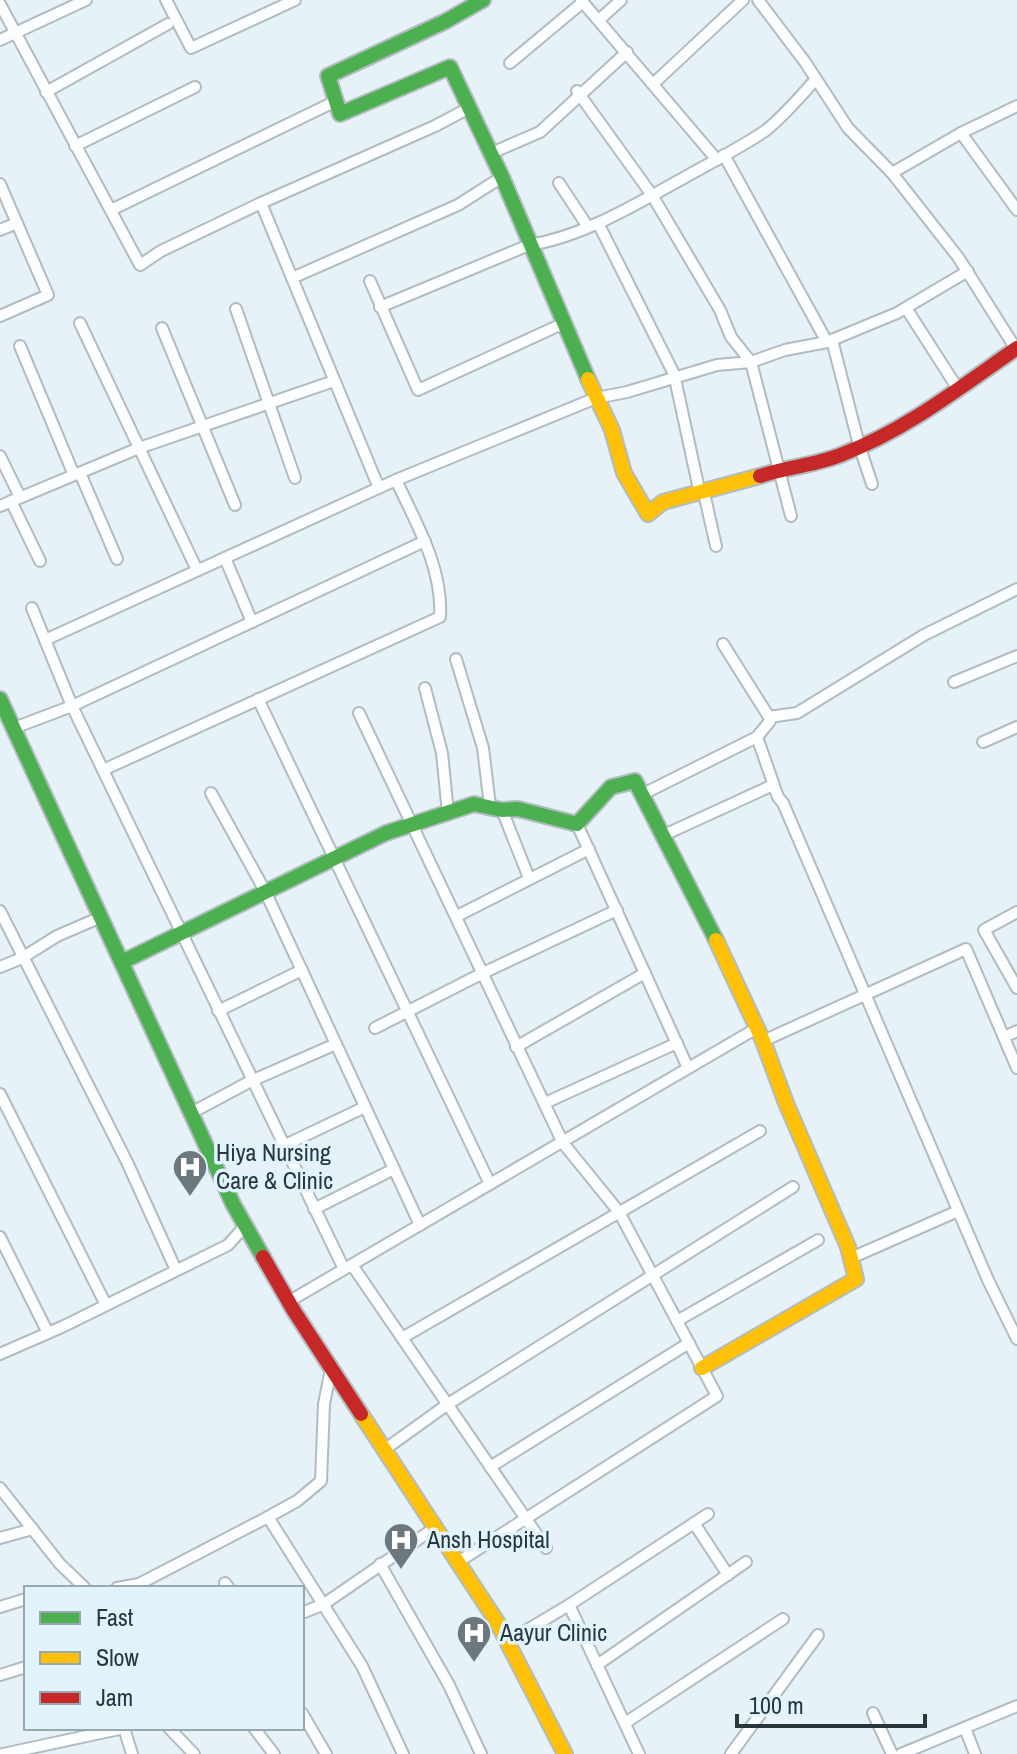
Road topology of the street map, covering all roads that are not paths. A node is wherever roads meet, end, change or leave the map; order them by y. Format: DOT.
graph roads {
  1 [pos="86,0"];
  2 [pos="166,0"];
  3 [pos="295,0"];
  4 [pos="483,0"];
  5 [pos="621,0"];
  6 [pos="743,0"];
  7 [pos="758,0"];
  8 [pos="582,1"];
  9 [pos="0,4"];
  10 [pos="599,20"];
  11 [pos="168,24"];
  12 [pos="14,34"];
  13 [pos="0,40"];
  14 [pos="627,52"];
  15 [pos="510,63"];
  16 [pos="816,79"];
  17 [pos="653,84"];
  18 [pos="195,87"];
  19 [pos="46,92"];
  20 [pos="579,94"];
  21 [pos="336,101"];
  22 [pos="1017,106"];
  23 [pos="469,108"];
  24 [pos="961,133"];
  25 [pos="75,146"];
  26 [pos="489,154"];
  27 [pos="720,158"];
  28 [pos="892,173"];
  29 [pos="502,177"];
  30 [pos="559,183"];
  31 [pos="0,184"];
  32 [pos="652,195"];
  33 [pos="261,203"];
  34 [pos="111,210"];
  35 [pos="1017,210"];
  36 [pos="17,223"];
  37 [pos="593,225"];
  38 [pos="0,230"];
  39 [pos="529,245"];
  40 [pos="968,271"];
  41 [pos="292,278"];
  42 [pos="370,281"];
  43 [pos="380,307"];
  44 [pos="906,308"];
  45 [pos="236,309"];
  46 [pos="0,316"];
  47 [pos="80,323"];
  48 [pos="562,324"];
  49 [pos="162,328"];
  50 [pos="830,341"];
  51 [pos="20,346"];
  52 [pos="1017,349"];
  53 [pos="751,362"];
  54 [pos="675,378"];
  55 [pos="334,381"];
  56 [pos="958,389"];
  57 [pos="596,398"];
  58 [pos="268,401"];
  59 [pos="201,426"];
  60 [pos="859,445"];
  61 [pos="139,448"];
  62 [pos="0,456"];
  63 [pos="779,470"];
  64 [pos="77,474"];
  65 [pos="295,478"];
  66 [pos="396,480"];
  67 [pos="872,484"];
  68 [pos="379,488"];
  69 [pos="702,493"];
  70 [pos="10,501"];
  71 [pos="235,505"];
  72 [pos="791,516"];
  73 [pos="425,541"];
  74 [pos="716,546"];
  75 [pos="225,558"];
  76 [pos="117,559"];
  77 [pos="40,561"];
  78 [pos="197,570"];
  79 [pos="1017,589"];
  80 [pos="32,608"];
  81 [pos="252,622"];
  82 [pos="45,640"];
  83 [pos="723,644"];
  84 [pos="1017,656"];
  85 [pos="456,659"];
  86 [pos="954,682"];
  87 [pos="425,688"];
  88 [pos="0,699"];
  89 [pos="258,699"];
  90 [pos="72,706"];
  91 [pos="359,713"];
  92 [pos="769,717"];
  93 [pos="8,726"];
  94 [pos="1017,727"];
  95 [pos="757,737"];
  96 [pos="983,742"];
  97 [pos="103,770"];
  98 [pos="773,785"];
  99 [pos="211,793"];
  100 [pos="643,794"];
  101 [pos="496,808"];
  102 [pos="448,813"];
  103 [pos="413,824"];
  104 [pos="577,824"];
  105 [pos="664,835"];
  106 [pos="589,849"];
  107 [pos="332,860"];
  108 [pos="529,878"];
  109 [pos="265,891"];
  110 [pos="617,910"];
  111 [pos="0,911"];
  112 [pos="1017,912"];
  113 [pos="457,916"];
  114 [pos="101,917"];
  115 [pos="181,934"];
  116 [pos="22,958"];
  117 [pos="122,962"];
  118 [pos="0,967"];
  119 [pos="302,970"];
  120 [pos="483,973"];
  121 [pos="645,973"];
  122 [pos="1017,988"];
  123 [pos="864,994"];
  124 [pos="218,1011"];
  125 [pos="408,1012"];
  126 [pos="375,1028"];
  127 [pos="1017,1031"];
  128 [pos="760,1034"];
  129 [pos="1004,1037"];
  130 [pos="677,1043"];
  131 [pos="336,1044"];
  132 [pos="516,1047"];
  133 [pos="688,1068"];
  134 [pos="1017,1068"];
  135 [pos="251,1081"];
  136 [pos="0,1094"];
  137 [pos="545,1103"];
  138 [pos="365,1107"];
  139 [pos="191,1113"];
  140 [pos="760,1131"];
  141 [pos="563,1143"];
  142 [pos="283,1146"];
  143 [pos="394,1169"];
  144 [pos="490,1184"];
  145 [pos="793,1187"];
  146 [pos="314,1209"];
  147 [pos="958,1211"];
  148 [pos="619,1212"];
  149 [pos="420,1225"];
  150 [pos="245,1226"];
  151 [pos="0,1237"];
  152 [pos="818,1240"];
  153 [pos="851,1258"];
  154 [pos="348,1267"];
  155 [pos="176,1270"];
  156 [pos="653,1275"];
  157 [pos="288,1302"];
  158 [pos="106,1305"];
  159 [pos="677,1321"];
  160 [pos="48,1333"];
  161 [pos="402,1338"];
  162 [pos="1017,1339"];
  163 [pos="689,1343"];
  164 [pos="0,1354"];
  165 [pos="702,1368"];
  166 [pos="331,1369"];
  167 [pos="448,1404"];
  168 [pos="384,1450"];
  169 [pos="490,1467"];
  170 [pos="0,1488"];
  171 [pos="708,1514"];
  172 [pos="268,1517"];
  173 [pos="525,1519"];
  174 [pos="694,1523"];
  175 [pos="436,1527"];
  176 [pos="33,1529"];
  177 [pos="0,1538"];
  178 [pos="546,1548"];
  179 [pos="458,1562"];
  180 [pos="746,1562"];
  181 [pos="380,1564"];
  182 [pos="728,1575"];
  183 [pos="82,1586"];
  184 [pos="129,1586"];
  185 [pos="24,1600"];
  186 [pos="324,1604"];
  187 [pos="569,1605"];
  188 [pos="0,1607"];
  189 [pos="304,1612"];
  190 [pos="783,1619"];
  191 [pos="818,1635"];
  192 [pos="507,1642"];
  193 [pos="597,1665"];
  194 [pos="24,1668"];
  195 [pos="0,1675"];
  196 [pos="1017,1706"];
  197 [pos="873,1713"];
  198 [pos="304,1716"];
  199 [pos="625,1723"];
  200 [pos="965,1728"];
  201 [pos="118,1730"];
  202 [pos="125,1730"];
  203 [pos="171,1730"];
  204 [pos="256,1730"];
  205 [pos="61,1748"];
  206 [pos="3,1754"];
  207 [pos="132,1754"];
  208 [pos="194,1754"];
  209 [pos="274,1754"];
  210 [pos="326,1754"];
  211 [pos="403,1754"];
  212 [pos="481,1754"];
  213 [pos="565,1754"];
  214 [pos="639,1754"];
  215 [pos="731,1754"];
  216 [pos="892,1754"];
  217 [pos="901,1754"];
  218 [pos="975,1754"];
  1 -- 12 [label="street"];
  2 -- 3 [label="street"];
  4 -- 21 [label="street"];
  5 -- 10 [label="street"];
  6 -- 17 [label="street"];
  7 -- 16 [label="street"];
  8 -- 10 [label="street"];
  8 -- 15 [label="street"];
  9 -- 12 [label="street"];
  10 -- 14 [label="street"];
  11 -- 19 [label="street"];
  12 -- 13 [label="street"];
  12 -- 19 [label="street"];
  14 -- 17 [label="street"];
  14 -- 20 [label="street"];
  16 -- 27 [label="street"];
  16 -- 28 [label="street"];
  17 -- 27 [label="street"];
  18 -- 25 [label="street"];
  19 -- 25 [label="street"];
  20 -- 26 [label="street"];
  20 -- 32 [label="street"];
  21 -- 23 [label="street"];
  21 -- 34 [label="street"];
  22 -- 24 [label="street"];
  23 -- 26 [label="street"];
  23 -- 33 [label="street"];
  24 -- 28 [label="street"];
  24 -- 35 [label="street"];
  25 -- 34 [label="street"];
  26 -- 29 [label="street"];
  27 -- 32 [label="street"];
  27 -- 50 [label="street"];
  28 -- 40 [label="street"];
  29 -- 39 [label="street"];
  29 -- 41 [label="street"];
  30 -- 37 [label="street"];
  31 -- 36 [label="street"];
  32 -- 37 [label="street"];
  32 -- 53 [label="street"];
  33 -- 34 [label="street"];
  33 -- 41 [label="street"];
  36 -- 38 [label="street"];
  36 -- 46 [label="street"];
  37 -- 39 [label="street"];
  37 -- 54 [label="street"];
  39 -- 43 [label="street"];
  39 -- 48 [label="street"];
  40 -- 44 [label="street"];
  40 -- 52 [label="street"];
  41 -- 55 [label="street"];
  42 -- 43 [label="street"];
  43 -- 48 [label="street"];
  44 -- 50 [label="street"];
  44 -- 56 [label="street"];
  45 -- 58 [label="street"];
  47 -- 61 [label="street"];
  48 -- 57 [label="street"];
  49 -- 59 [label="street"];
  50 -- 53 [label="street"];
  50 -- 60 [label="street"];
  51 -- 64 [label="street"];
  52 -- 56 [label="street"];
  53 -- 54 [label="street"];
  53 -- 63 [label="street"];
  54 -- 57 [label="street"];
  54 -- 69 [label="street"];
  55 -- 58 [label="street"];
  55 -- 68 [label="street"];
  56 -- 60 [label="street"];
  57 -- 66 [label="street"];
  57 -- 69 [label="street"];
  58 -- 59 [label="street"];
  58 -- 65 [label="street"];
  59 -- 61 [label="street"];
  59 -- 71 [label="street"];
  60 -- 63 [label="street"];
  60 -- 67 [label="street"];
  61 -- 64 [label="street"];
  61 -- 78 [label="street"];
  62 -- 70 [label="street"];
  63 -- 69 [label="street"];
  63 -- 72 [label="street"];
  64 -- 70 [label="street"];
  64 -- 76 [label="street"];
  66 -- 68 [label="street"];
  66 -- 73 [label="street"];
  68 -- 75 [label="street"];
  69 -- 74 [label="street"];
  70 -- 77 [label="street"];
  73 -- 81 [label="street"];
  73 -- 89 [label="street"];
  75 -- 78 [label="street"];
  75 -- 81 [label="street"];
  78 -- 82 [label="street"];
  79 -- 92 [label="street"];
  80 -- 82 [label="street"];
  81 -- 90 [label="street"];
  82 -- 90 [label="street"];
  83 -- 92 [label="street"];
  84 -- 86 [label="street"];
  85 -- 101 [label="street"];
  87 -- 102 [label="street"];
  88 -- 93 [label="street"];
  89 -- 97 [label="street"];
  89 -- 107 [label="street"];
  90 -- 93 [label="street"];
  90 -- 97 [label="street"];
  91 -- 103 [label="street"];
  92 -- 95 [label="street"];
  93 -- 114 [label="street"];
  94 -- 96 [label="street"];
  95 -- 98 [label="street"];
  95 -- 100 [label="street"];
  97 -- 115 [label="street"];
  98 -- 105 [label="street"];
  98 -- 123 [label="street"];
  99 -- 109 [label="street"];
  100 -- 104 [label="street"];
  100 -- 105 [label="street"];
  101 -- 102 [label="street"];
  101 -- 104 [label="street"];
  101 -- 108 [label="street"];
  102 -- 103 [label="street"];
  103 -- 107 [label="street"];
  103 -- 113 [label="street"];
  104 -- 106 [label="street"];
  105 -- 128 [label="street"];
  106 -- 108 [label="street"];
  106 -- 110 [label="street"];
  107 -- 109 [label="street"];
  107 -- 125 [label="street"];
  108 -- 113 [label="street"];
  109 -- 115 [label="street"];
  109 -- 119 [label="street"];
  110 -- 120 [label="street"];
  110 -- 121 [label="street"];
  111 -- 116 [label="street"];
  112 -- 122 [label="street"];
  113 -- 120 [label="street"];
  114 -- 116 [label="street"];
  114 -- 117 [label="street"];
  115 -- 117 [label="street"];
  115 -- 124 [label="street"];
  116 -- 118 [label="street"];
  116 -- 155 [label="street"];
  117 -- 139 [label="street"];
  119 -- 124 [label="street"];
  119 -- 131 [label="street"];
  120 -- 125 [label="street"];
  120 -- 132 [label="street"];
  121 -- 130 [label="street"];
  121 -- 132 [label="street"];
  123 -- 128 [label="street"];
  123 -- 129 [label="street"];
  123 -- 147 [label="street"];
  124 -- 135 [label="street"];
  125 -- 126 [label="street"];
  125 -- 144 [label="street"];
  127 -- 129 [label="street"];
  128 -- 133 [label="street"];
  128 -- 153 [label="street"];
  129 -- 134 [label="street"];
  130 -- 133 [label="street"];
  130 -- 137 [label="street"];
  131 -- 135 [label="street"];
  131 -- 138 [label="street"];
  132 -- 137 [label="street"];
  133 -- 141 [label="street"];
  135 -- 139 [label="street"];
  135 -- 142 [label="street"];
  136 -- 158 [label="street"];
  137 -- 141 [label="street"];
  138 -- 142 [label="street"];
  138 -- 143 [label="street"];
  139 -- 150 [label="street"];
  140 -- 148 [label="street"];
  141 -- 144 [label="street"];
  141 -- 148 [label="street"];
  142 -- 146 [label="street"];
  143 -- 146 [label="street"];
  143 -- 149 [label="street"];
  144 -- 149 [label="street"];
  145 -- 156 [label="street"];
  146 -- 154 [label="street"];
  147 -- 153 [label="street"];
  147 -- 162 [label="street"];
  148 -- 156 [label="street"];
  148 -- 161 [label="street"];
  149 -- 154 [label="street"];
  150 -- 155 [label="street"];
  150 -- 157 [label="street"];
  151 -- 160 [label="street"];
  152 -- 159 [label="street"];
  153 -- 165 [label="street"];
  154 -- 157 [label="street"];
  154 -- 161 [label="street"];
  155 -- 158 [label="street"];
  156 -- 159 [label="street"];
  156 -- 167 [label="street"];
  157 -- 166 [label="street"];
  158 -- 160 [label="street"];
  159 -- 163 [label="street"];
  160 -- 164 [label="street"];
  161 -- 167 [label="street"];
  163 -- 165 [label="street"];
  163 -- 169 [label="street"];
  165 -- 173 [label="street"];
  166 -- 168 [label="street"];
  166 -- 172 [label="street"];
  167 -- 168 [label="street"];
  167 -- 169 [label="street"];
  168 -- 175 [label="street"];
  169 -- 173 [label="street"];
  170 -- 176 [label="street"];
  171 -- 174 [label="street"];
  172 -- 184 [label="street"];
  172 -- 186 [label="street"];
  173 -- 178 [label="street"];
  173 -- 179 [label="street"];
  174 -- 182 [label="street"];
  174 -- 187 [label="street"];
  175 -- 179 [label="street"];
  175 -- 181 [label="street"];
  176 -- 177 [label="street"];
  176 -- 183 [label="street"];
  179 -- 192 [label="street"];
  180 -- 182 [label="street"];
  181 -- 186 [label="street"];
  181 -- 212 [label="street"];
  182 -- 193 [label="street"];
  185 -- 188 [label="street"];
  186 -- 189 [label="street"];
  186 -- 211 [label="street"];
  187 -- 192 [label="street"];
  187 -- 193 [label="street"];
  190 -- 199 [label="street"];
  191 -- 215 [label="street"];
  192 -- 213 [label="street"];
  193 -- 199 [label="street"];
  194 -- 195 [label="street"];
  196 -- 200 [label="street"];
  197 -- 216 [label="street"];
  198 -- 210 [label="street"];
  199 -- 214 [label="street"];
  200 -- 217 [label="street"];
  200 -- 218 [label="street"];
  201 -- 205 [label="street"];
  202 -- 207 [label="street"];
  203 -- 208 [label="street"];
  204 -- 209 [label="street"];
  205 -- 206 [label="street"];
}
